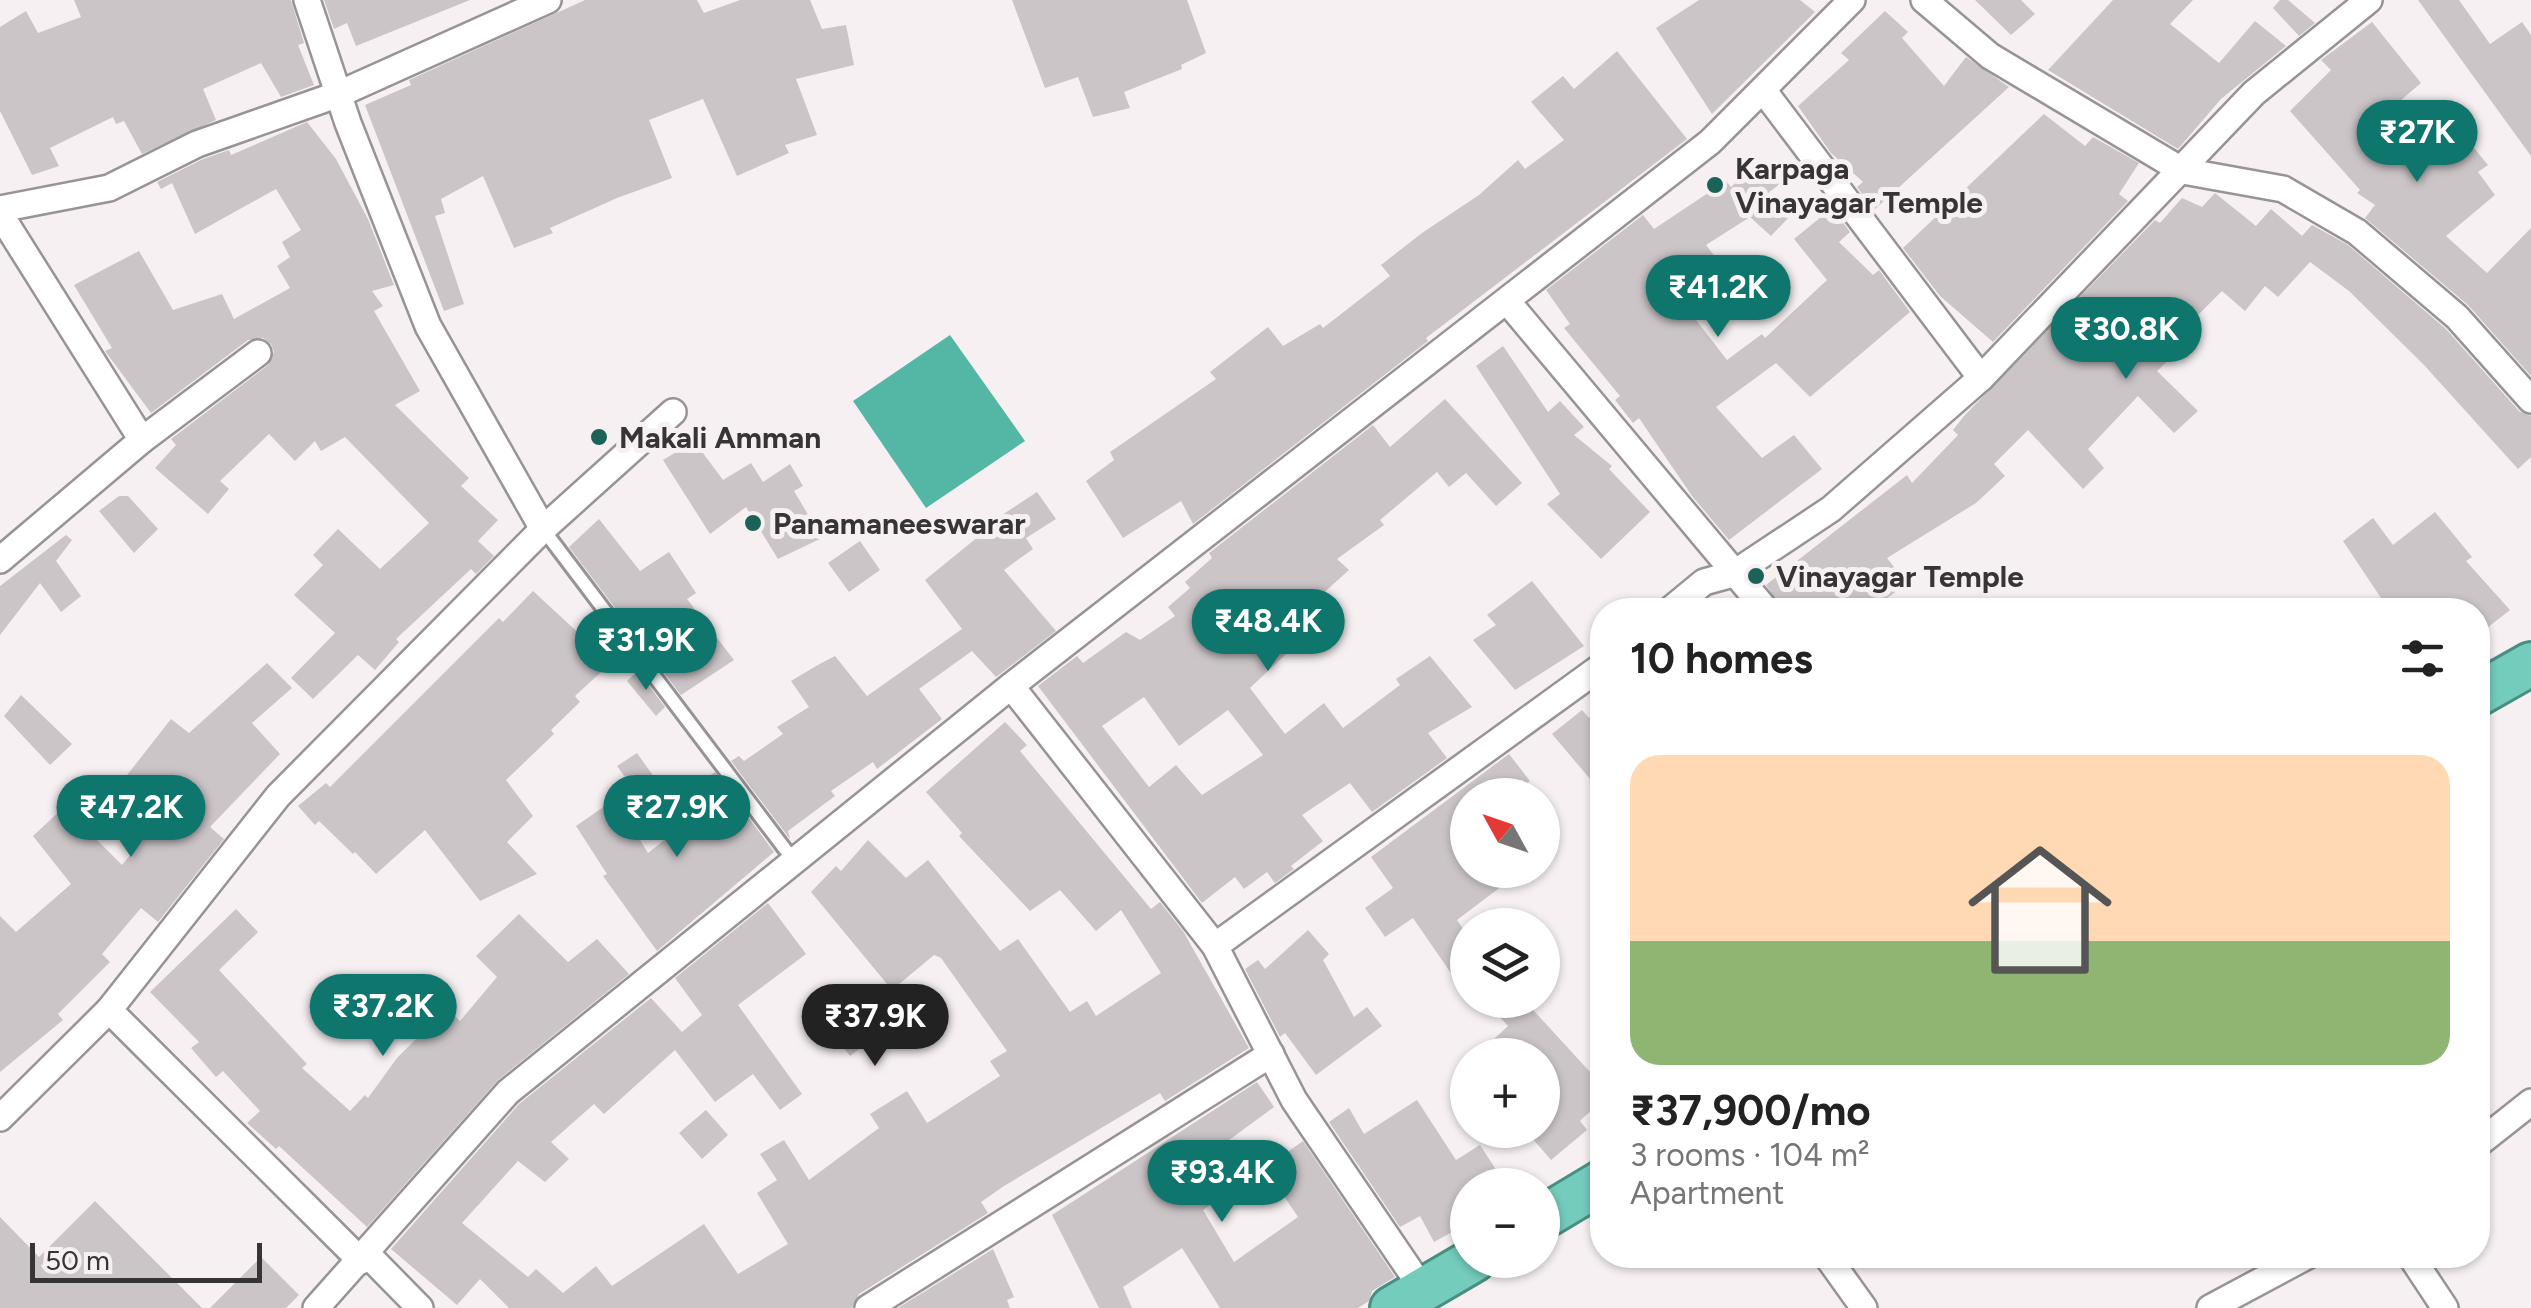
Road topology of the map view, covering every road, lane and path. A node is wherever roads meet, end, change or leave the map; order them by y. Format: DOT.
graph roads {
  1 [pos="307,0"];
  2 [pos="548,0"];
  3 [pos="1852,0"];
  4 [pos="1924,0"];
  5 [pos="2370,0"];
  6 [pos="1763,90"];
  7 [pos="338,94"];
  8 [pos="2183,171"];
  9 [pos="0,212"];
  10 [pos="1508,301"];
  11 [pos="258,353"];
  12 [pos="1981,378"];
  13 [pos="2531,400"];
  14 [pos="673,412"];
  15 [pos="142,440"];
  16 [pos="543,529"];
  17 [pos="0,560"];
  18 [pos="1733,574"];
  19 [pos="1685,598"];
  20 [pos="1755,598"];
  21 [pos="2531,664"];
  22 [pos="1590,675"];
  23 [pos="1011,686"];
  24 [pos="2490,687"];
  25 [pos="794,860"];
  26 [pos="1215,946"];
  27 [pos="110,1010"];
  28 [pos="1271,1054"];
  29 [pos="2531,1102"];
  30 [pos="0,1118"];
  31 [pos="2490,1134"];
  32 [pos="1590,1189"];
  33 [pos="1560,1207"];
  34 [pos="364,1258"];
  35 [pos="1835,1268"];
  36 [pos="2284,1268"];
  37 [pos="2419,1268"];
  38 [pos="1450,1275"];
  39 [pos="1408,1300"];
  40 [pos="316,1308"];
  41 [pos="420,1308"];
  42 [pos="868,1308"];
  43 [pos="1864,1308"];
  44 [pos="2210,1308"];
  45 [pos="2445,1308"];
  1 -- 7 [label="street"];
  2 -- 7 [label="street"];
  3 -- 6 [label="street"];
  4 -- 8 [label="street"];
  5 -- 8 [label="street"];
  6 -- 10 [label="street"];
  6 -- 12 [label="street"];
  7 -- 9 [label="street"];
  7 -- 16 [label="street"];
  8 -- 12 [label="street"];
  8 -- 13 [label="street"];
  9 -- 15 [label="street"];
  10 -- 18 [label="street"];
  10 -- 23 [label="street"];
  11 -- 15 [label="street"];
  12 -- 18 [label="street"];
  14 -- 16 [label="street"];
  15 -- 17 [label="street"];
  16 -- 25 [label="lane"];
  16 -- 27 [label="street"];
  18 -- 19 [label="street"];
  18 -- 20 [label="street"];
  21 -- 24 [label="highway"];
  22 -- 26 [label="street"];
  23 -- 25 [label="street"];
  23 -- 26 [label="street"];
  25 -- 34 [label="street"];
  26 -- 28 [label="street"];
  27 -- 30 [label="street"];
  27 -- 34 [label="street"];
  28 -- 39 [label="street"];
  28 -- 42 [label="street"];
  29 -- 31 [label="street"];
  32 -- 33 [label="highway"];
  34 -- 40 [label="street"];
  34 -- 41 [label="street"];
  35 -- 43 [label="street"];
  36 -- 44 [label="street"];
  37 -- 45 [label="street"];
  38 -- 39 [label="highway"];
}
